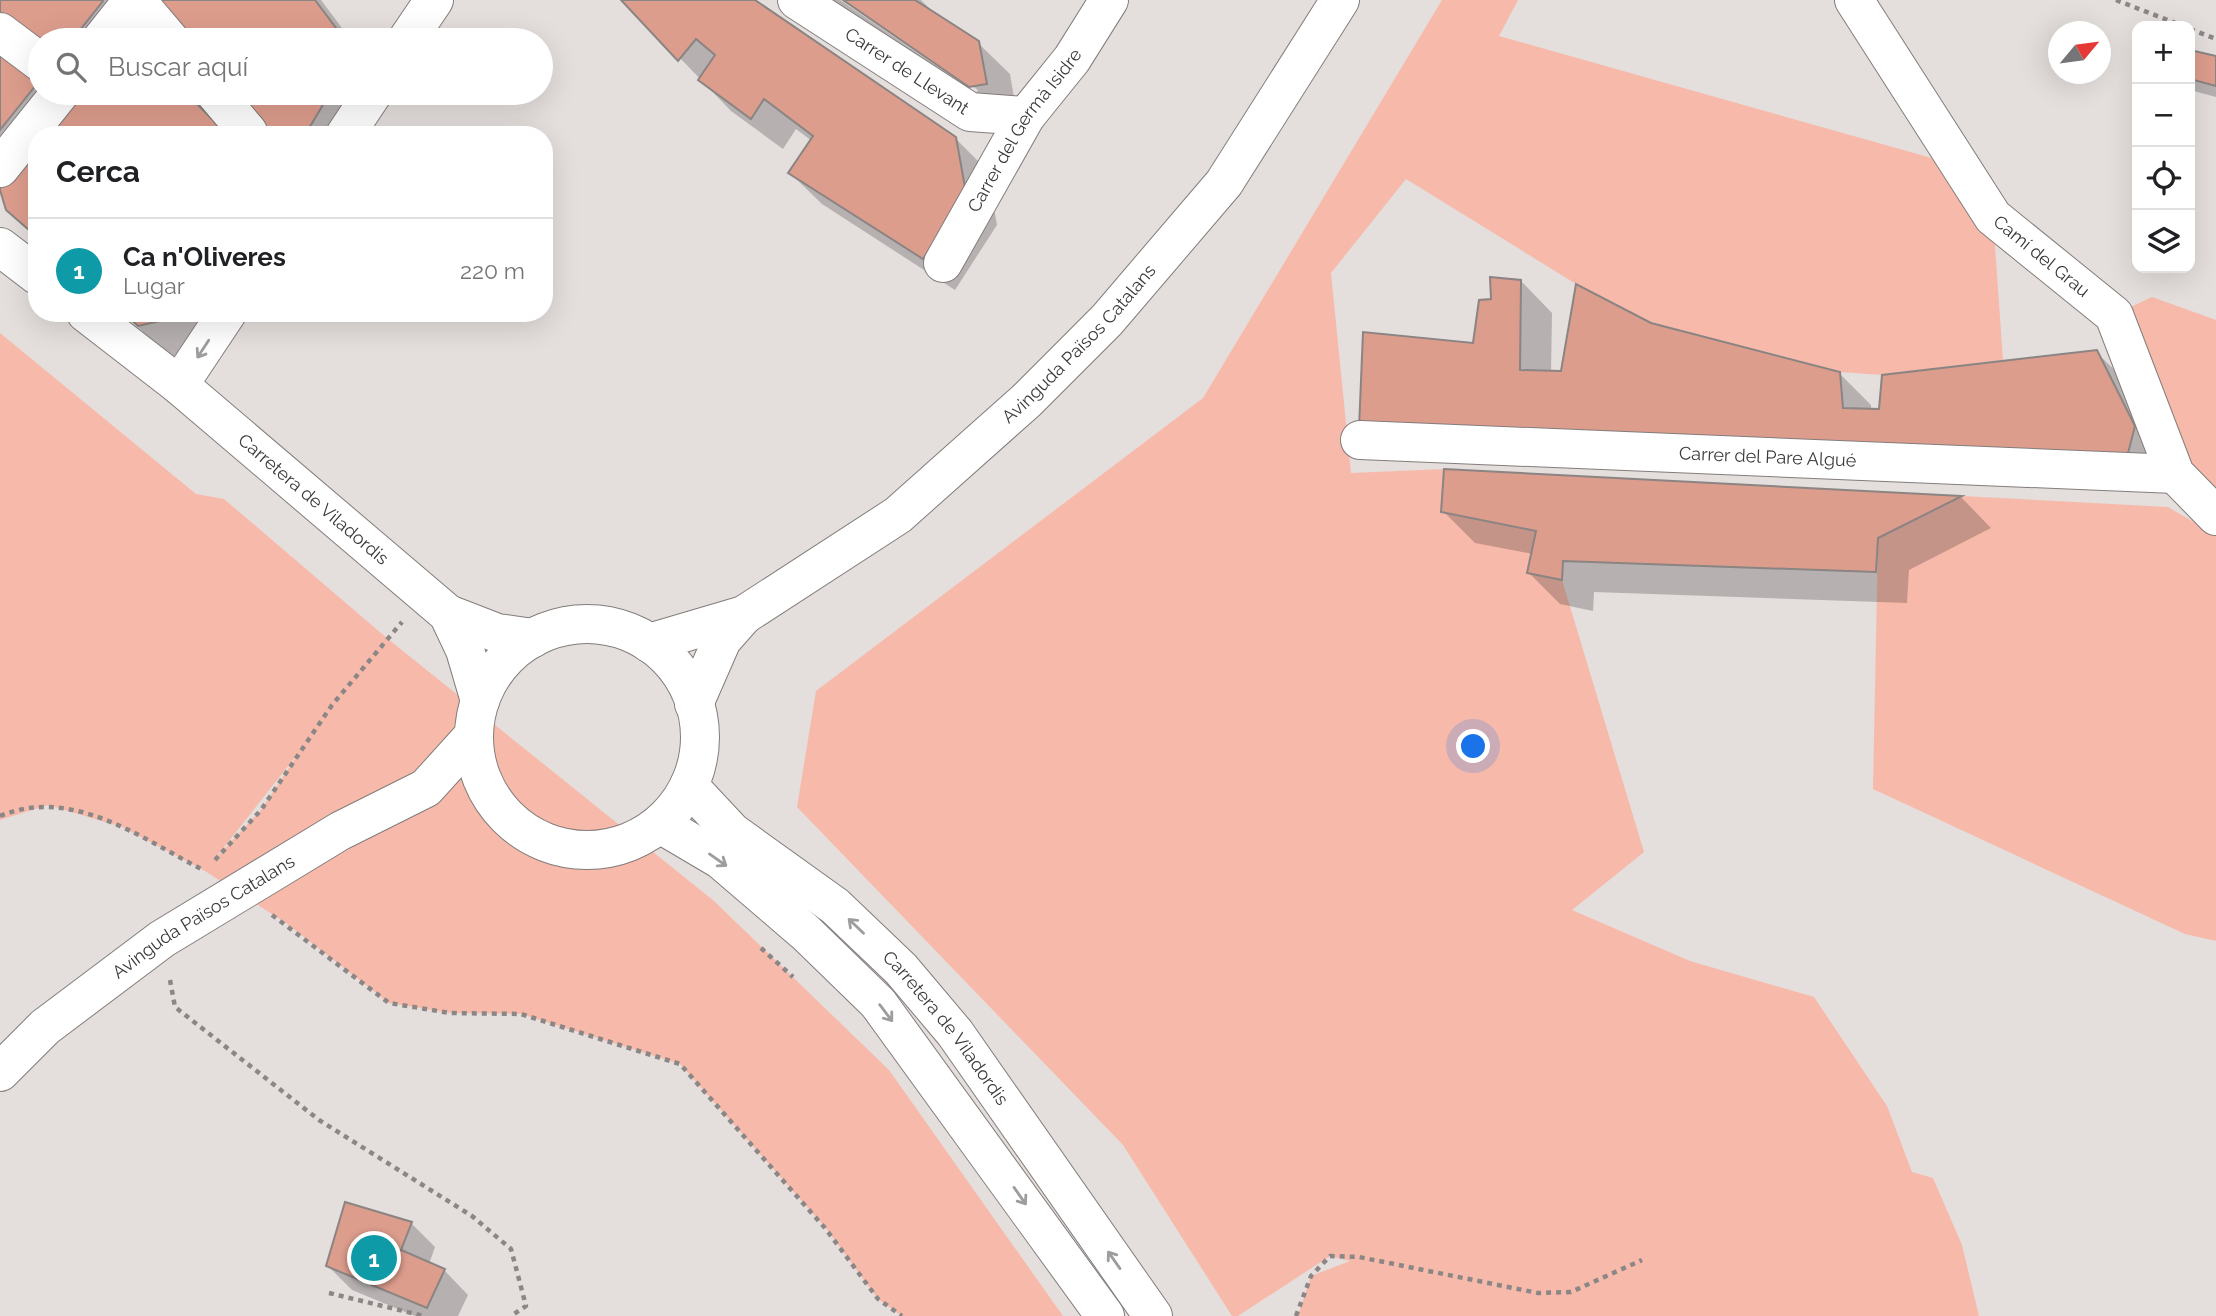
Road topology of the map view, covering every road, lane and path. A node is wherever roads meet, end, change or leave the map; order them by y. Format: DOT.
graph roads {
  1 [pos="134,0"];
  2 [pos="434,0"];
  3 [pos="797,0"];
  4 [pos="1109,0"];
  5 [pos="1340,0"];
  6 [pos="1854,0"];
  7 [pos="2116,0"];
  8 [pos="2170,21"];
  9 [pos="111,28"];
  10 [pos="159,28"];
  11 [pos="415,28"];
  12 [pos="2195,31"];
  13 [pos="0,32"];
  14 [pos="2216,38"];
  15 [pos="28,53"];
  16 [pos="50,105"];
  17 [pos="225,105"];
  18 [pos="365,105"];
  19 [pos="1026,116"];
  20 [pos="34,126"];
  21 [pos="243,126"];
  22 [pos="351,126"];
  23 [pos="28,133"];
  24 [pos="0,168"];
  25 [pos="0,247"];
  26 [pos="943,263"];
  27 [pos="28,268"];
  28 [pos="98,322"];
  29 [pos="221,322"];
  30 [pos="179,385"];
  31 [pos="1360,440"];
  32 [pos="2175,474"];
  33 [pos="2216,516"];
  34 [pos="436,604"];
  35 [pos="744,615"];
  36 [pos="533,638"];
  37 [pos="649,643"];
  38 [pos="694,704"];
  39 [pos="477,718"];
  40 [pos="689,786"];
  41 [pos="426,788"];
  42 [pos="493,799"];
  43 [pos="0,816"];
  44 [pos="660,824"];
  45 [pos="205,871"];
  46 [pos="197,880"];
  47 [pos="239,893"];
  48 [pos="162,939"];
  49 [pos="755,943"];
  50 [pos="801,985"];
  51 [pos="0,1072"];
  52 [pos="1642,1261"];
  53 [pos="329,1293"];
  54 [pos="424,1316"];
  55 [pos="511,1316"];
  56 [pos="902,1316"];
  57 [pos="1105,1316"];
  58 [pos="1153,1316"];
  59 [pos="1296,1316"];
  1 -- 9 [label="street"];
  1 -- 10 [label="street"];
  2 -- 11 [label="street"];
  3 -- 19 [label="street, Carrer de Llevant"];
  4 -- 19 [label="street, Carrer del Germà Isidre"];
  5 -- 35 [label="street, Avinguda Països Catalans"];
  6 -- 32 [label="street, Camí del Grau"];
  7 -- 8 [label="path"];
  12 -- 14 [label="path"];
  13 -- 15 [label="street"];
  16 -- 20 [label="street"];
  17 -- 21 [label="street"];
  18 -- 22 [label="street"];
  19 -- 26 [label="street, Carrer del Germà Isidre"];
  23 -- 24 [label="street"];
  25 -- 27 [label="street"];
  28 -- 30 [label="street, Carretera de Viladordis"];
  29 -- 30 [label="street, one-way"];
  30 -- 34 [label="street, Carretera de Viladordis"];
  31 -- 32 [label="street, Carrer del Pare Algué"];
  32 -- 33 [label="street, Camí del Grau"];
  34 -- 36 [label="street, Carretera de Viladordis"];
  34 -- 39 [label="street, Carretera de Viladordis"];
  34 -- 45 [label="path"];
  35 -- 37 [label="street, Avinguda Països Catalans"];
  35 -- 38 [label="street, Avinguda Països Catalans"];
  36 -- 37 [label="street"];
  36 -- 39 [label="street"];
  37 -- 38 [label="street"];
  38 -- 40 [label="street"];
  39 -- 41 [label="street, Avinguda Països Catalans"];
  39 -- 42 [label="street"];
  40 -- 44 [label="street"];
  58 -- 40 [label="street, Carretera de Viladordis, one-way"];
  41 -- 42 [label="street, Avinguda Països Catalans"];
  41 -- 47 [label="street, Avinguda Països Catalans"];
  42 -- 44 [label="street"];
  43 -- 45 [label="path"];
  44 -- 57 [label="street, Carretera de Viladordis, one-way"];
  45 -- 46 [label="path"];
  45 -- 47 [label="path"];
  47 -- 48 [label="street, Avinguda Països Catalans"];
  47 -- 56 [label="path"];
  48 -- 51 [label="street, Avinguda Països Catalans"];
  48 -- 55 [label="path"];
  49 -- 50 [label="path"];
  52 -- 59 [label="path"];
  53 -- 54 [label="path"];
}
